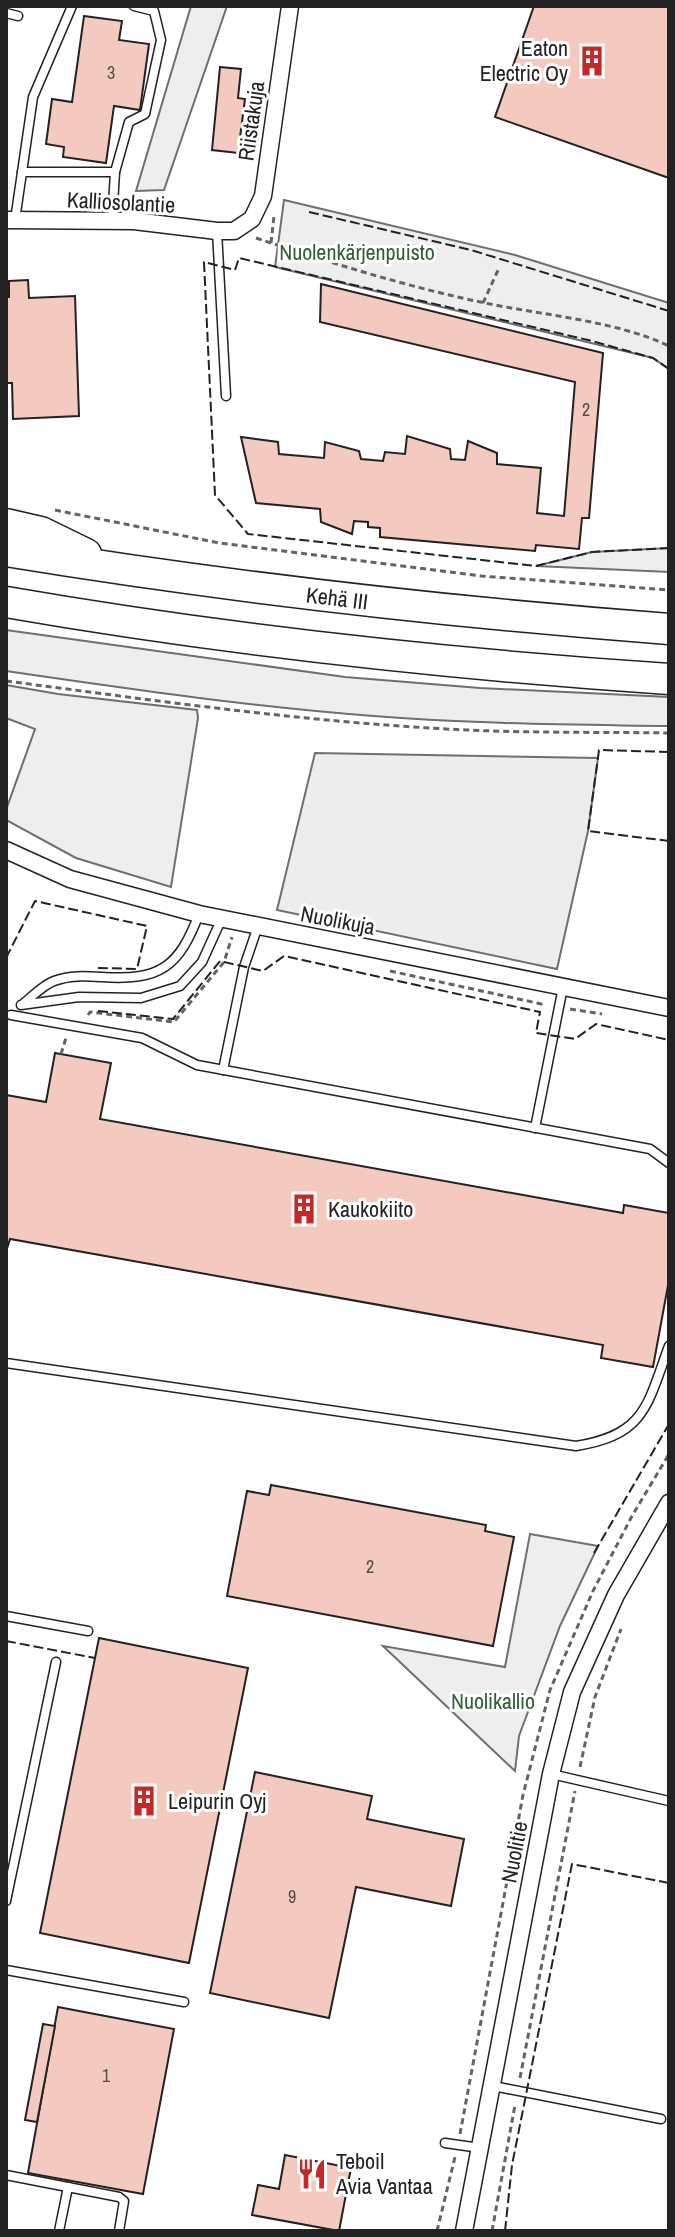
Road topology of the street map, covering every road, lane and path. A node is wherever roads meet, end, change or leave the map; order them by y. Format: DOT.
graph roads {
  1 [pos="72,6"];
  2 [pos="134,6"];
  3 [pos="290,6"];
  4 [pos="6,13"];
  5 [pos="18,16"];
  6 [pos="22,172"];
  7 [pos="115,172"];
  8 [pos="11,220"];
  9 [pos="112,221"];
  10 [pos="226,231"];
  11 [pos="499,268"];
  12 [pos="483,303"];
  13 [pos="669,346"];
  14 [pos="226,396"];
  15 [pos="46,508"];
  16 [pos="6,524"];
  17 [pos="6,551"];
  18 [pos="121,570"];
  19 [pos="669,590"];
  20 [pos="11,604"];
  21 [pos="669,629"];
  22 [pos="669,679"];
  23 [pos="6,681"];
  24 [pos="669,733"];
  25 [pos="6,850"];
  26 [pos="199,914"];
  27 [pos="222,918"];
  28 [pos="258,926"];
  29 [pos="563,987"];
  30 [pos="21,1005"];
  31 [pos="669,1008"];
  32 [pos="8,1018"];
  33 [pos="223,1070"];
  34 [pos="535,1128"];
  35 [pos="669,1163"];
  36 [pos="669,1346"];
  37 [pos="6,1363"];
  38 [pos="669,1503"];
  39 [pos="6,1616"];
  40 [pos="626,1616"];
  41 [pos="88,1631"];
  42 [pos="56,1662"];
  43 [pos="551,1774"];
  44 [pos="577,1781"];
  45 [pos="669,1801"];
  46 [pos="6,1901"];
  47 [pos="6,1970"];
  48 [pos="184,2002"];
  49 [pos="493,2086"];
  50 [pos="517,2092"];
  51 [pos="661,2119"];
  52 [pos="445,2143"];
  53 [pos="481,2148"];
  54 [pos="6,2175"];
  55 [pos="68,2187"];
  56 [pos="59,2231"];
  57 [pos="119,2231"];
  58 [pos="464,2231"];
  59 [pos="492,2231"];
  1 -- 6 [label="lane"];
  2 -- 7 [label="lane"];
  3 -- 10 [label="street, Riistakuja"];
  4 -- 5 [label="lane"];
  6 -- 7 [label="lane"];
  6 -- 8 [label="lane"];
  7 -- 9 [label="lane"];
  8 -- 9 [label="street, Kalliosolantie"];
  9 -- 10 [label="street, Kalliosolantie"];
  10 -- 12 [label="path"];
  10 -- 14 [label="lane"];
  11 -- 12 [label="path"];
  12 -- 13 [label="path"];
  15 -- 19 [label="path"];
  16 -- 18 [label="highway"];
  17 -- 18 [label="highway, Kehä III"];
  18 -- 21 [label="highway, Kehä III"];
  20 -- 22 [label="highway"];
  23 -- 24 [label="path"];
  25 -- 26 [label="street, Nuolikuja"];
  26 -- 27 [label="street, Nuolikuja"];
  26 -- 30 [label="lane"];
  27 -- 28 [label="street, Nuolikuja"];
  27 -- 30 [label="lane"];
  28 -- 29 [label="street, Nuolikuja"];
  28 -- 33 [label="lane"];
  29 -- 31 [label="street, Nuolikuja"];
  29 -- 34 [label="lane"];
  30 -- 32 [label="lane"];
  32 -- 33 [label="lane"];
  33 -- 34 [label="lane"];
  34 -- 35 [label="lane"];
  36 -- 37 [label="lane"];
  38 -- 43 [label="street, Nuolitie"];
  39 -- 41 [label="lane"];
  40 -- 44 [label="path"];
  42 -- 46 [label="lane"];
  43 -- 44 [label="lane"];
  43 -- 49 [label="street, Nuolitie"];
  44 -- 45 [label="lane"];
  44 -- 50 [label="path"];
  47 -- 48 [label="lane"];
  49 -- 50 [label="lane"];
  49 -- 53 [label="street, Nuolitie"];
  50 -- 51 [label="lane"];
  50 -- 59 [label="path"];
  52 -- 53 [label="lane"];
  53 -- 58 [label="street, Nuolitie"];
  54 -- 55 [label="lane"];
  55 -- 56 [label="lane"];
  55 -- 57 [label="lane"];
}
